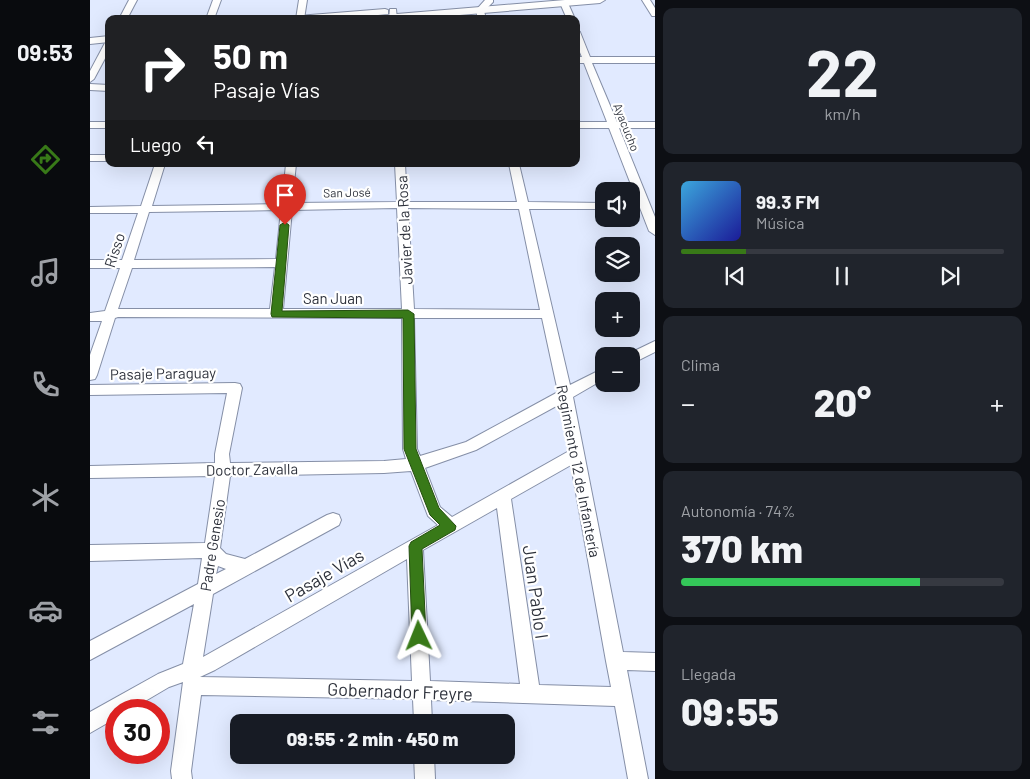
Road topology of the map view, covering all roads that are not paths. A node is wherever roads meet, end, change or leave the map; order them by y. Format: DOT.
graph roads {
  1 [pos="133,0"];
  2 [pos="217,0"];
  3 [pos="303,0"];
  4 [pos="520,0"];
  5 [pos="600,0"];
  6 [pos="646,0"];
  7 [pos="489,1"];
  8 [pos="564,3"];
  9 [pos="481,14"];
  10 [pos="655,14"];
  11 [pos="125,15"];
  12 [pos="211,15"];
  13 [pos="300,15"];
  14 [pos="399,15"];
  15 [pos="437,15"];
  16 [pos="569,15"];
  17 [pos="105,34"];
  18 [pos="90,35"];
  19 [pos="105,39"];
  20 [pos="90,41"];
  21 [pos="580,41"];
  22 [pos="105,51"];
  23 [pos="580,60"];
  24 [pos="588,60"];
  25 [pos="655,60"];
  26 [pos="99,62"];
  27 [pos="105,62"];
  28 [pos="90,79"];
  29 [pos="90,87"];
  30 [pos="105,88"];
  31 [pos="580,124"];
  32 [pos="105,125"];
  33 [pos="613,125"];
  34 [pos="655,125"];
  35 [pos="90,126"];
  36 [pos="90,158"];
  37 [pos="105,158"];
  38 [pos="159,167"];
  39 [pos="291,167"];
  40 [pos="400,167"];
  41 [pos="515,167"];
  42 [pos="402,205"];
  43 [pos="523,206"];
  44 [pos="595,206"];
  45 [pos="650,206"];
  46 [pos="287,207"];
  47 [pos="90,210"];
  48 [pos="144,210"];
  49 [pos="655,231"];
  50 [pos="281,263"];
  51 [pos="90,264"];
  52 [pos="127,264"];
  53 [pos="276,314"];
  54 [pos="408,314"];
  55 [pos="547,314"];
  56 [pos="109,315"];
  57 [pos="90,317"];
  58 [pos="655,346"];
  59 [pos="640,354"];
  60 [pos="90,375"];
  61 [pos="595,378"];
  62 [pos="235,388"];
  63 [pos="90,390"];
  64 [pos="565,393"];
  65 [pos="575,455"];
  66 [pos="415,464"];
  67 [pos="223,470"];
  68 [pos="90,472"];
  69 [pos="503,495"];
  70 [pos="333,520"];
  71 [pos="450,526"];
  72 [pos="415,546"];
  73 [pos="212,550"];
  74 [pos="90,552"];
  75 [pos="245,567"];
  76 [pos="206,588"];
  77 [pos="90,651"];
  78 [pos="615,661"];
  79 [pos="655,662"];
  80 [pos="192,678"];
  81 [pos="422,690"];
  82 [pos="531,695"];
  83 [pos="622,697"];
  84 [pos="423,714"];
  85 [pos="90,723"];
  86 [pos="424,764"];
  87 [pos="182,779"];
  88 [pos="425,779"];
  89 [pos="638,779"];
  1 -- 11 [label="street"];
  2 -- 12 [label="street"];
  3 -- 13 [label="street"];
  4 -- 7 [label="main road"];
  5 -- 8 [label="main road"];
  6 -- 10 [label="street"];
  7 -- 9 [label="street"];
  7 -- 14 [label="main road"];
  8 -- 9 [label="main road"];
  8 -- 16 [label="street"];
  9 -- 15 [label="main road"];
  17 -- 18 [label="main road"];
  19 -- 20 [label="main road"];
  21 -- 24 [label="street, Ayacucho"];
  22 -- 26 [label="street"];
  23 -- 24 [label="street"];
  24 -- 25 [label="street"];
  24 -- 33 [label="street, Ayacucho"];
  26 -- 27 [label="street"];
  26 -- 28 [label="street"];
  29 -- 30 [label="street"];
  31 -- 33 [label="street"];
  32 -- 35 [label="street"];
  33 -- 34 [label="street"];
  33 -- 45 [label="street, Ayacucho"];
  36 -- 37 [label="street"];
  38 -- 48 [label="street, Risso"];
  39 -- 46 [label="street"];
  40 -- 42 [label="street, Javier de la Rosa"];
  41 -- 43 [label="street, Regimiento 12 de Infantería"];
  42 -- 43 [label="street, San José"];
  42 -- 46 [label="street, San José"];
  42 -- 54 [label="street, Javier de la Rosa"];
  43 -- 44 [label="street, San José"];
  43 -- 55 [label="street, Regimiento 12 de Infantería"];
  45 -- 49 [label="street, Ayacucho"];
  46 -- 48 [label="street, San José"];
  46 -- 50 [label="street"];
  47 -- 48 [label="street, San José"];
  48 -- 52 [label="street, Risso"];
  50 -- 52 [label="street"];
  50 -- 53 [label="street"];
  51 -- 52 [label="street"];
  52 -- 56 [label="street, Risso"];
  53 -- 54 [label="street, San Juan"];
  53 -- 56 [label="street, San Juan"];
  54 -- 55 [label="street, San Juan"];
  54 -- 66 [label="street, Javier de la Rosa"];
  55 -- 64 [label="street, Regimiento 12 de Infantería"];
  56 -- 57 [label="street, San Juan"];
  56 -- 60 [label="street, Risso"];
  58 -- 59 [label="street"];
  61 -- 64 [label="street"];
  62 -- 63 [label="street, Pasaje Paraguay"];
  62 -- 67 [label="street, Padre Genesio"];
  64 -- 65 [label="street, Regimiento 12 de Infantería"];
  64 -- 66 [label="street"];
  65 -- 69 [label="street, Pasaje Vías"];
  65 -- 78 [label="street, Regimiento 12 de Infantería"];
  66 -- 67 [label="street, Doctor Zavalla"];
  66 -- 71 [label="street, Javier de la Rosa"];
  67 -- 68 [label="street, Doctor Zavalla"];
  67 -- 73 [label="street, Padre Genesio"];
  69 -- 71 [label="street, Pasaje Vías"];
  69 -- 82 [label="street, Juan Pablo I"];
  70 -- 75 [label="street"];
  71 -- 72 [label="street, Pasaje Vías"];
  72 -- 80 [label="street, Pasaje Vías"];
  72 -- 81 [label="street"];
  73 -- 74 [label="street"];
  73 -- 75 [label="street"];
  73 -- 76 [label="street, Padre Genesio"];
  75 -- 76 [label="street"];
  76 -- 77 [label="street"];
  76 -- 80 [label="street, Padre Genesio"];
  78 -- 79 [label="street"];
  78 -- 83 [label="street, Regimiento 12 de Infantería"];
  80 -- 81 [label="street, Gobernador Freyre"];
  80 -- 85 [label="street, Pasaje Vías"];
  80 -- 87 [label="street, Padre Genesio"];
  81 -- 82 [label="street, Gobernador Freyre"];
  81 -- 84 [label="street"];
  82 -- 83 [label="street, Gobernador Freyre"];
  83 -- 89 [label="street, Regimiento 12 de Infantería"];
  86 -- 88 [label="street"];
}
